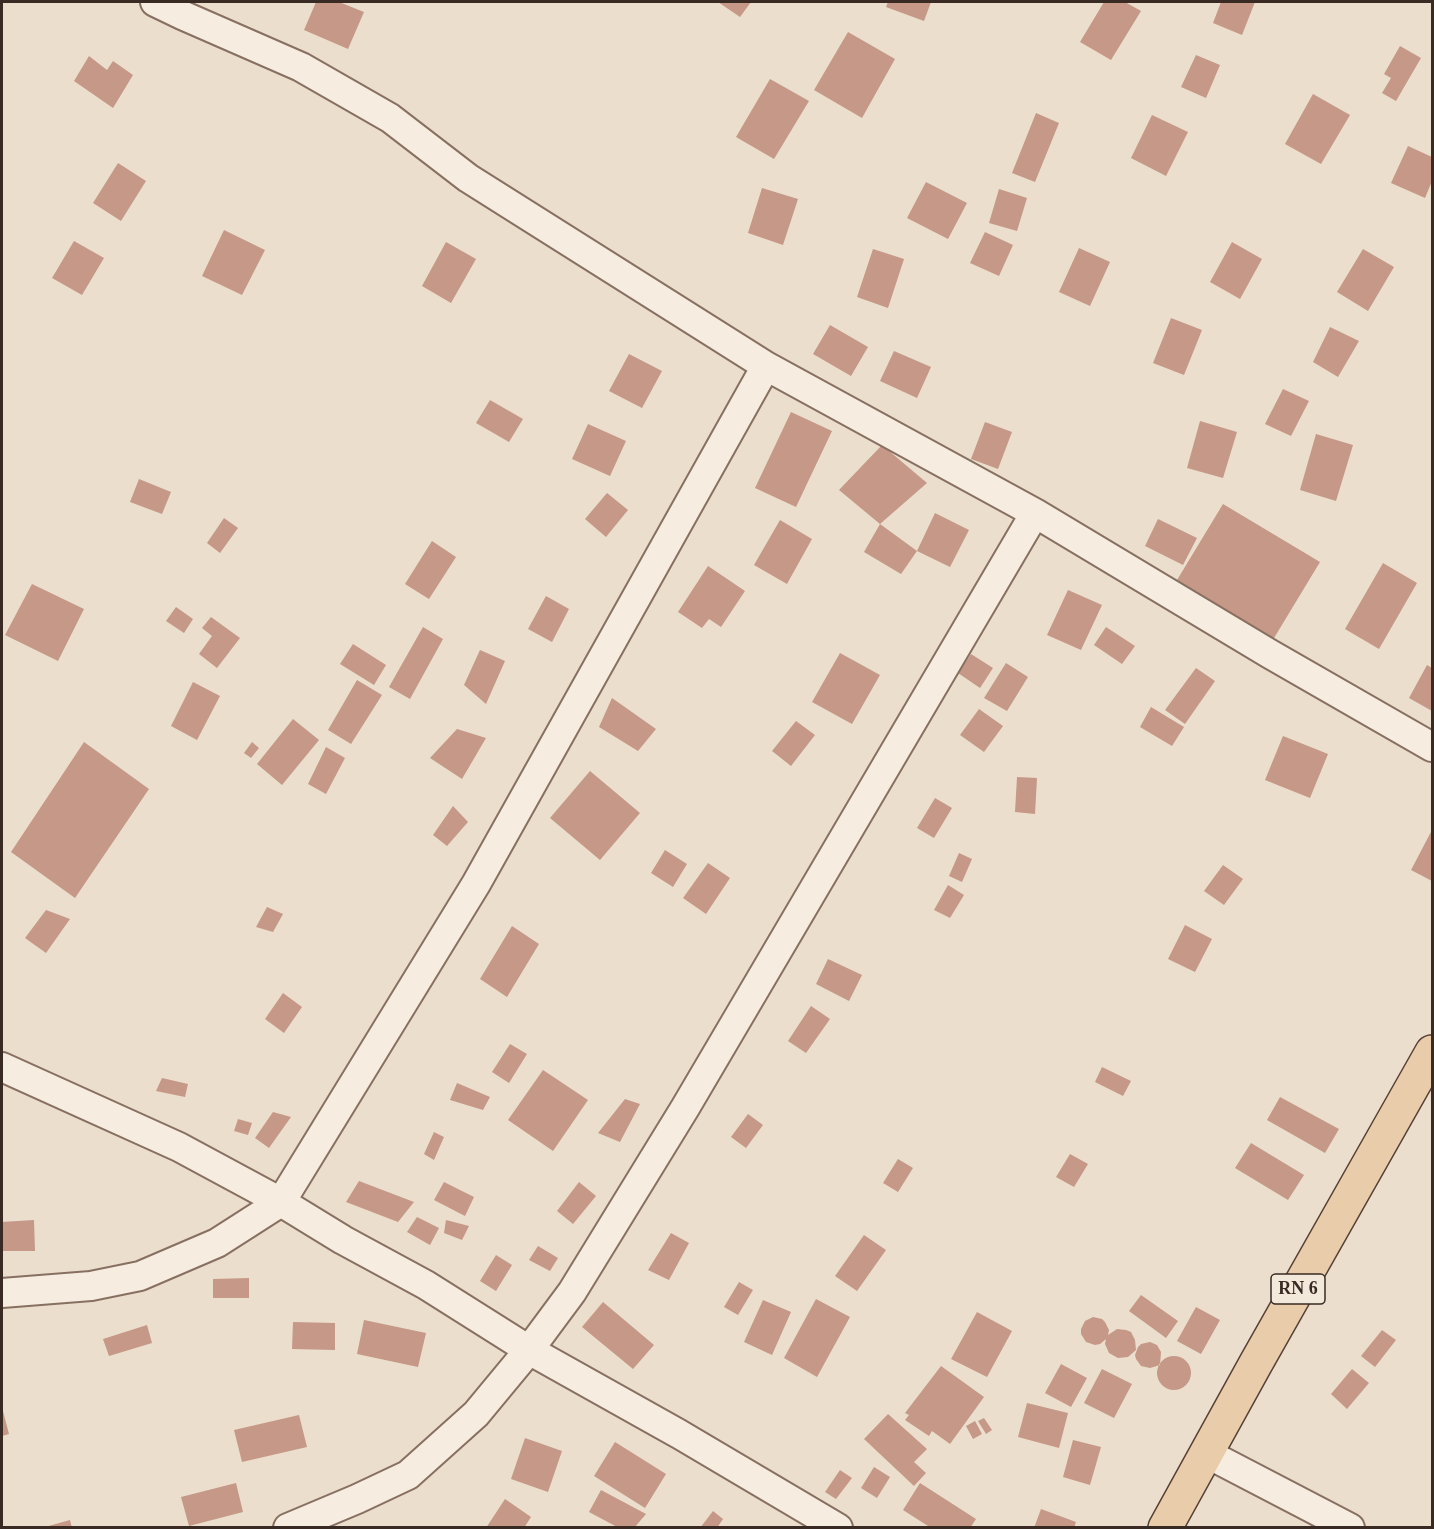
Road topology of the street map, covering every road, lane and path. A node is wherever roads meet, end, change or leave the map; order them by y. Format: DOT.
graph roads {
  1 [pos="155,2"];
  2 [pos="766,366"];
  3 [pos="1035,513"];
  4 [pos="1432,747"];
  5 [pos="1432,1052"];
  6 [pos="2,1067"];
  7 [pos="281,1202"];
  8 [pos="2,1293"];
  9 [pos="529,1350"];
  10 [pos="1206,1453"];
  11 [pos="805,1520"];
  12 [pos="288,1527"];
  13 [pos="838,1527"];
  14 [pos="1165,1527"];
  15 [pos="1350,1527"];
  1 -- 2 [label="street"];
  2 -- 3 [label="street"];
  2 -- 7 [label="street"];
  3 -- 4 [label="street"];
  3 -- 9 [label="street"];
  5 -- 10 [label="main road, RN 6"];
  6 -- 7 [label="street"];
  7 -- 8 [label="street"];
  7 -- 9 [label="street"];
  9 -- 11 [label="street"];
  9 -- 12 [label="street"];
  10 -- 14 [label="main road, RN 6"];
  10 -- 15 [label="street"];
  11 -- 13 [label="street"];
}
